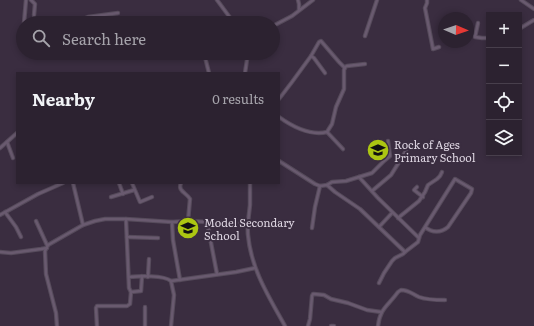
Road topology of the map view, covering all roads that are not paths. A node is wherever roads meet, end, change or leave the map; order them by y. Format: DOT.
graph roads {
  1 [pos="26,0"];
  2 [pos="31,0"];
  3 [pos="217,0"];
  4 [pos="298,0"];
  5 [pos="313,0"];
  6 [pos="377,0"];
  7 [pos="427,0"];
  8 [pos="521,0"];
  9 [pos="534,9"];
  10 [pos="299,10"];
  11 [pos="118,13"];
  12 [pos="34,15"];
  13 [pos="25,16"];
  14 [pos="96,16"];
  15 [pos="229,16"];
  16 [pos="534,20"];
  17 [pos="280,22"];
  18 [pos="478,23"];
  19 [pos="522,27"];
  20 [pos="365,36"];
  21 [pos="486,38"];
  22 [pos="438,47"];
  23 [pos="311,56"];
  24 [pos="206,60"];
  25 [pos="246,60"];
  26 [pos="364,64"];
  27 [pos="345,68"];
  28 [pos="209,72"];
  29 [pos="245,72"];
  30 [pos="325,73"];
  31 [pos="280,97"];
  32 [pos="280,119"];
  33 [pos="327,132"];
  34 [pos="16,135"];
  35 [pos="388,141"];
  36 [pos="7,142"];
  37 [pos="0,148"];
  38 [pos="344,149"];
  39 [pos="406,151"];
  40 [pos="13,158"];
  41 [pos="280,162"];
  42 [pos="442,172"];
  43 [pos="359,178"];
  44 [pos="49,184"];
  45 [pos="61,184"];
  46 [pos="73,184"];
  47 [pos="119,184"];
  48 [pos="132,184"];
  49 [pos="181,184"];
  50 [pos="250,184"];
  51 [pos="327,185"];
  52 [pos="320,186"];
  53 [pos="416,187"];
  54 [pos="51,188"];
  55 [pos="134,190"];
  56 [pos="372,192"];
  57 [pos="123,194"];
  58 [pos="111,197"];
  59 [pos="152,197"];
  60 [pos="423,197"];
  61 [pos="6,212"];
  62 [pos="392,213"];
  63 [pos="0,215"];
  64 [pos="398,218"];
  65 [pos="126,219"];
  66 [pos="36,221"];
  67 [pos="188,221"];
  68 [pos="172,222"];
  69 [pos="207,222"];
  70 [pos="248,224"];
  71 [pos="83,225"];
  72 [pos="379,227"];
  73 [pos="425,227"];
  74 [pos="312,228"];
  75 [pos="20,237"];
  76 [pos="126,237"];
  77 [pos="158,238"];
  78 [pos="419,238"];
  79 [pos="48,246"];
  80 [pos="0,252"];
  81 [pos="405,252"];
  82 [pos="149,259"];
  83 [pos="255,268"];
  84 [pos="217,274"];
  85 [pos="142,276"];
  86 [pos="148,276"];
  87 [pos="129,277"];
  88 [pos="180,280"];
  89 [pos="171,281"];
  90 [pos="379,283"];
  91 [pos="131,292"];
  92 [pos="445,300"];
  93 [pos="145,308"];
  94 [pos="381,312"];
  95 [pos="57,326"];
  96 [pos="97,326"];
  97 [pos="145,326"];
  98 [pos="171,326"];
  99 [pos="285,326"];
  100 [pos="308,326"];
  101 [pos="378,326"];
  1 -- 13 [label="street"];
  2 -- 12 [label="street"];
  3 -- 15 [label="street"];
  4 -- 10 [label="street"];
  5 -- 10 [label="street"];
  6 -- 20 [label="street"];
  7 -- 22 [label="street"];
  8 -- 9 [label="street"];
  10 -- 17 [label="street"];
  11 -- 14 [label="street"];
  16 -- 19 [label="street"];
  18 -- 21 [label="street"];
  23 -- 27 [label="street"];
  23 -- 30 [label="street"];
  23 -- 31 [label="street"];
  24 -- 28 [label="street"];
  25 -- 29 [label="street"];
  26 -- 27 [label="street"];
  27 -- 33 [label="street"];
  32 -- 33 [label="street"];
  33 -- 38 [label="street"];
  34 -- 36 [label="street"];
  35 -- 43 [label="street"];
  36 -- 37 [label="street"];
  36 -- 40 [label="street"];
  39 -- 56 [label="street"];
  41 -- 52 [label="street"];
  42 -- 60 [label="street"];
  43 -- 51 [label="street"];
  43 -- 56 [label="street"];
  44 -- 54 [label="street"];
  45 -- 54 [label="street"];
  46 -- 71 [label="street"];
  47 -- 57 [label="street"];
  48 -- 55 [label="street"];
  49 -- 67 [label="street"];
  50 -- 70 [label="street"];
  51 -- 52 [label="street"];
  51 -- 72 [label="street"];
  52 -- 74 [label="street"];
  53 -- 60 [label="street"];
  54 -- 61 [label="street"];
  55 -- 57 [label="street"];
  55 -- 59 [label="street"];
  56 -- 62 [label="street"];
  57 -- 58 [label="street"];
  60 -- 64 [label="street"];
  61 -- 63 [label="street"];
  61 -- 75 [label="street"];
  62 -- 64 [label="street"];
  62 -- 72 [label="street"];
  64 -- 78 [label="street"];
  65 -- 68 [label="street"];
  65 -- 71 [label="street"];
  65 -- 76 [label="street"];
  66 -- 79 [label="street"];
  67 -- 68 [label="street"];
  67 -- 69 [label="street"];
  68 -- 88 [label="street"];
  69 -- 70 [label="street"];
  69 -- 84 [label="street"];
  70 -- 83 [label="street"];
  71 -- 79 [label="street"];
  72 -- 81 [label="street"];
  73 -- 73 [label="street"];
  73 -- 78 [label="street"];
  76 -- 77 [label="street"];
  76 -- 87 [label="street"];
  78 -- 81 [label="street"];
  79 -- 80 [label="street"];
  79 -- 95 [label="street"];
  81 -- 90 [label="street"];
  82 -- 86 [label="street"];
  83 -- 84 [label="street"];
  83 -- 99 [label="street"];
  84 -- 88 [label="street"];
  85 -- 86 [label="street"];
  85 -- 87 [label="street"];
  85 -- 91 [label="street"];
  86 -- 89 [label="street"];
  87 -- 91 [label="street"];
  88 -- 89 [label="street"];
  89 -- 98 [label="street"];
  91 -- 96 [label="street"];
  92 -- 94 [label="street"];
  93 -- 97 [label="street"];
  94 -- 100 [label="street"];
  94 -- 101 [label="street"];
}
